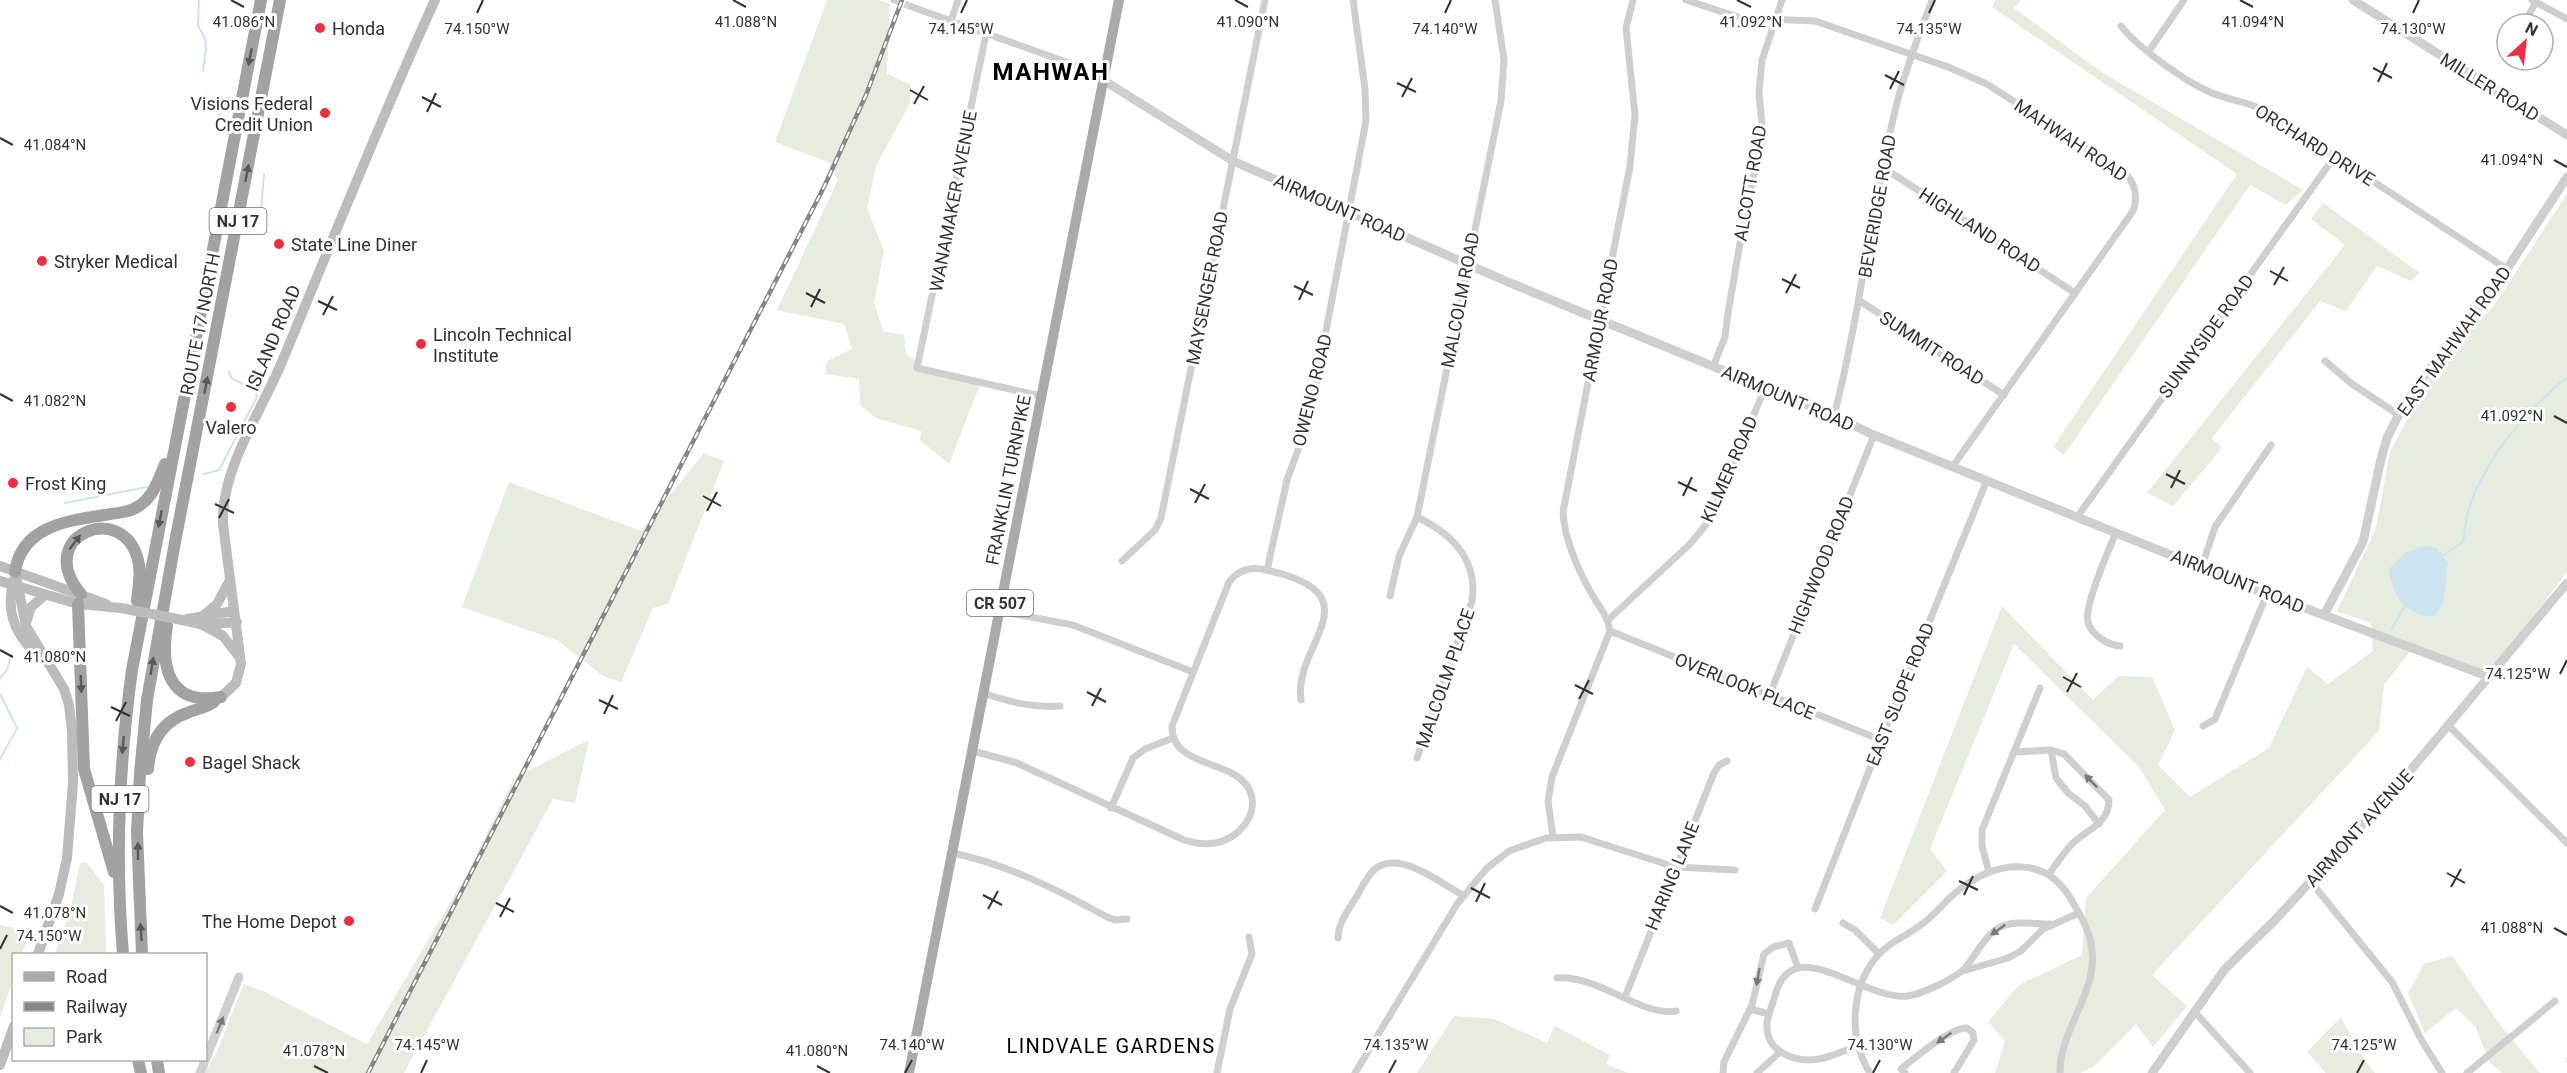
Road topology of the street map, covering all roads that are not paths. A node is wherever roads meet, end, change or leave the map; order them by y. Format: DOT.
graph roads {
  1 [pos="261,0"];
  2 [pos="280,0"];
  3 [pos="435,0"];
  4 [pos="958,0"];
  5 [pos="1119,0"];
  6 [pos="1265,0"];
  7 [pos="1353,0"];
  8 [pos="1496,0"];
  9 [pos="1633,0"];
  10 [pos="1686,0"];
  11 [pos="1782,0"];
  12 [pos="1932,0"];
  13 [pos="2184,0"];
  14 [pos="2353,0"];
  15 [pos="2534,1"];
  16 [pos="912,7"];
  17 [pos="1774,20"];
  18 [pos="2567,20"];
  19 [pos="951,21"];
  20 [pos="2121,26"];
  21 [pos="986,33"];
  22 [pos="2149,51"];
  23 [pos="1911,54"];
  24 [pos="1104,80"];
  25 [pos="2567,135"];
  26 [pos="2335,156"];
  27 [pos="1233,161"];
  28 [pos="1884,168"];
  29 [pos="2567,177"];
  30 [pos="1350,213"];
  31 [pos="1467,264"];
  32 [pos="2507,269"];
  33 [pos="2076,293"];
  34 [pos="1860,301"];
  35 [pos="1600,320"];
  36 [pos="2325,361"];
  37 [pos="1713,366"];
  38 [pos="1765,388"];
  39 [pos="2004,395"];
  40 [pos="1041,396"];
  41 [pos="2399,415"];
  42 [pos="1834,416"];
  43 [pos="1874,435"];
  44 [pos="175,441"];
  45 [pos="2271,445"];
  46 [pos="1953,466"];
  47 [pos="1987,480"];
  48 [pos="2078,516"];
  49 [pos="1417,517"];
  50 [pos="2116,532"];
  51 [pos="175,542"];
  52 [pos="1122,561"];
  53 [pos="0,566"];
  54 [pos="2202,566"];
  55 [pos="1268,570"];
  56 [pos="15,572"];
  57 [pos="230,580"];
  58 [pos="0,581"];
  59 [pos="2567,583"];
  60 [pos="15,586"];
  61 [pos="2267,594"];
  62 [pos="45,595"];
  63 [pos="1390,596"];
  64 [pos="80,599"];
  65 [pos="999,611"];
  66 [pos="2324,615"];
  67 [pos="236,617"];
  68 [pos="1608,620"];
  69 [pos="203,621"];
  70 [pos="26,626"];
  71 [pos="1610,631"];
  72 [pos="136,645"];
  73 [pos="2120,646"];
  74 [pos="241,660"];
  75 [pos="51,669"];
  76 [pos="1193,672"];
  77 [pos="2490,677"];
  78 [pos="2040,688"];
  79 [pos="983,693"];
  80 [pos="1768,696"];
  81 [pos="221,697"];
  82 [pos="1301,700"];
  83 [pos="1060,706"];
  84 [pos="2203,726"];
  85 [pos="2449,726"];
  86 [pos="1173,738"];
  87 [pos="1881,740"];
  88 [pos="2051,750"];
  89 [pos="972,751"];
  90 [pos="2014,752"];
  91 [pos="1417,758"];
  92 [pos="1727,761"];
  93 [pos="139,786"];
  94 [pos="1111,808"];
  95 [pos="2099,824"];
  96 [pos="1552,837"];
  97 [pos="2567,843"];
  98 [pos="953,853"];
  99 [pos="1675,867"];
  100 [pos="1736,870"];
  101 [pos="1989,872"];
  102 [pos="2049,874"];
  103 [pos="2311,882"];
  104 [pos="120,891"];
  105 [pos="1464,896"];
  106 [pos="1815,909"];
  107 [pos="2079,913"];
  108 [pos="1127,919"];
  109 [pos="1843,923"];
  110 [pos="2050,924"];
  111 [pos="1249,937"];
  112 [pos="1338,938"];
  113 [pos="38,953"];
  114 [pos="123,953"];
  115 [pos="142,953"];
  116 [pos="1880,954"];
  117 [pos="1798,968"];
  118 [pos="1963,971"];
  119 [pos="239,977"];
  120 [pos="1557,978"];
  121 [pos="1863,985"];
  122 [pos="1625,997"];
  123 [pos="2555,1001"];
  124 [pos="1750,1009"];
  125 [pos="1676,1011"];
  126 [pos="2194,1011"];
  127 [pos="1769,1014"];
  128 [pos="12,1032"];
  129 [pos="1858,1046"];
  130 [pos="1780,1052"];
  131 [pos="207,1056"];
  132 [pos="0,1065"];
  133 [pos="1901,1072"];
  134 [pos="909,1073"];
  135 [pos="1217,1073"];
  136 [pos="1355,1073"];
  137 [pos="1723,1073"];
  138 [pos="1757,1073"];
  139 [pos="1870,1073"];
  140 [pos="1954,1073"];
  141 [pos="2060,1073"];
  142 [pos="2152,1073"];
  143 [pos="2250,1073"];
  144 [pos="2442,1073"];
  145 [pos="2467,1073"];
  1 -- 44 [label="highway, NJ 17, one-way"];
  51 -- 2 [label="highway, ROUTE 17 NORTH / NJ 17, one-way"];
  3 -- 57 [label="main road, ISLAND ROAD"];
  4 -- 19 [label="street"];
  5 -- 24 [label="main road, FRANKLIN TURNPIKE / CR 507"];
  6 -- 27 [label="street, MAYSENGER ROAD"];
  7 -- 30 [label="street, OWENO ROAD"];
  8 -- 31 [label="street, MALCOLM ROAD"];
  9 -- 35 [label="street, ARMOUR ROAD"];
  10 -- 17 [label="street, MAHWAH ROAD"];
  11 -- 17 [label="street, ALCOTT ROAD"];
  12 -- 23 [label="street, BEVERIDGE ROAD"];
  13 -- 22 [label="street"];
  14 -- 25 [label="street, MILLER ROAD"];
  15 -- 18 [label="street"];
  16 -- 19 [label="street"];
  17 -- 23 [label="street, MAHWAH ROAD"];
  17 -- 37 [label="street, ALCOTT ROAD"];
  19 -- 21 [label="street"];
  20 -- 22 [label="street, ORCHARD DRIVE"];
  21 -- 24 [label="street"];
  21 -- 40 [label="street, WANAMAKER AVENUE"];
  22 -- 26 [label="street, ORCHARD DRIVE"];
  23 -- 28 [label="street, BEVERIDGE ROAD"];
  23 -- 33 [label="street, MAHWAH ROAD"];
  24 -- 27 [label="street, AIRMOUNT ROAD"];
  24 -- 40 [label="main road, FRANKLIN TURNPIKE / CR 507"];
  26 -- 32 [label="street, ORCHARD DRIVE"];
  26 -- 48 [label="street, SUNNYSIDE ROAD"];
  27 -- 30 [label="street, AIRMOUNT ROAD"];
  27 -- 52 [label="street, MAYSENGER ROAD"];
  28 -- 33 [label="street, HIGHLAND ROAD"];
  28 -- 34 [label="street, BEVERIDGE ROAD"];
  29 -- 32 [label="street, EAST MAHWAH ROAD"];
  30 -- 31 [label="street, AIRMOUNT ROAD"];
  30 -- 55 [label="street, OWENO ROAD"];
  31 -- 35 [label="street, AIRMOUNT ROAD"];
  31 -- 49 [label="street, MALCOLM ROAD"];
  32 -- 41 [label="street, EAST MAHWAH ROAD"];
  33 -- 39 [label="street, MAHWAH ROAD"];
  34 -- 39 [label="street, SUMMIT ROAD"];
  34 -- 42 [label="street, BEVERIDGE ROAD"];
  35 -- 37 [label="street, AIRMOUNT ROAD"];
  35 -- 68 [label="street, ARMOUR ROAD"];
  36 -- 41 [label="street"];
  37 -- 38 [label="street, AIRMOUNT ROAD"];
  38 -- 42 [label="street, AIRMOUNT ROAD"];
  38 -- 68 [label="street, KILMER ROAD"];
  39 -- 46 [label="street, MAHWAH ROAD"];
  40 -- 65 [label="main road, FRANKLIN TURNPIKE / CR 507"];
  41 -- 66 [label="street, EAST MAHWAH ROAD"];
  42 -- 43 [label="street, AIRMOUNT ROAD"];
  43 -- 46 [label="street, AIRMOUNT ROAD"];
  43 -- 80 [label="street, HIGHWOOD ROAD"];
  44 -- 56 [label="highway"];
  44 -- 72 [label="highway, NJ 17, one-way"];
  45 -- 54 [label="street"];
  46 -- 47 [label="street, AIRMOUNT ROAD"];
  47 -- 48 [label="street, AIRMOUNT ROAD"];
  47 -- 87 [label="street, EAST SLOPE ROAD"];
  48 -- 50 [label="street, AIRMOUNT ROAD"];
  49 -- 63 [label="street, MALCOLM ROAD"];
  49 -- 91 [label="street, MALCOLM PLACE"];
  50 -- 54 [label="street, AIRMOUNT ROAD"];
  50 -- 73 [label="street"];
  51 -- 81 [label="highway"];
  93 -- 51 [label="highway, NJ 17, one-way"];
  53 -- 56 [label="main road"];
  54 -- 61 [label="street, AIRMOUNT ROAD"];
  55 -- 76 [label="street"];
  55 -- 82 [label="street"];
  56 -- 60 [label="main road"];
  56 -- 64 [label="main road"];
  57 -- 67 [label="main road, ISLAND ROAD"];
  57 -- 69 [label="main road"];
  58 -- 60 [label="main road"];
  59 -- 77 [label="street, AIRMONT AVENUE"];
  60 -- 62 [label="main road"];
  60 -- 70 [label="main road"];
  60 -- 75 [label="main road"];
  61 -- 66 [label="street, AIRMOUNT ROAD"];
  61 -- 84 [label="street"];
  62 -- 64 [label="main road"];
  62 -- 70 [label="main road"];
  64 -- 69 [label="main road, bridge"];
  64 -- 72 [label="highway, one-way"];
  64 -- 104 [label="highway, one-way"];
  65 -- 76 [label="street"];
  65 -- 79 [label="main road, FRANKLIN TURNPIKE / CR 507"];
  66 -- 77 [label="street, AIRMOUNT ROAD"];
  67 -- 69 [label="main road"];
  67 -- 74 [label="main road, ISLAND ROAD"];
  68 -- 71 [label="street, ARMOUR ROAD"];
  69 -- 74 [label="main road"];
  70 -- 75 [label="main road"];
  71 -- 80 [label="street, OVERLOOK PLACE"];
  71 -- 96 [label="street"];
  72 -- 104 [label="highway, NJ 17, one-way"];
  74 -- 81 [label="main road, ISLAND ROAD"];
  75 -- 113 [label="main road"];
  76 -- 86 [label="street"];
  77 -- 85 [label="street, AIRMONT AVENUE"];
  78 -- 90 [label="street"];
  79 -- 83 [label="street"];
  79 -- 89 [label="main road, FRANKLIN TURNPIKE / CR 507"];
  80 -- 87 [label="street, OVERLOOK PLACE"];
  81 -- 93 [label="highway"];
  85 -- 97 [label="street"];
  85 -- 103 [label="street, AIRMONT AVENUE"];
  86 -- 94 [label="street"];
  86 -- 94 [label="street"];
  87 -- 106 [label="street, EAST SLOPE ROAD"];
  88 -- 90 [label="street"];
  88 -- 95 [label="street"];
  95 -- 88 [label="street, one-way"];
  89 -- 94 [label="street"];
  89 -- 98 [label="main road, FRANKLIN TURNPIKE / CR 507"];
  90 -- 101 [label="street"];
  92 -- 99 [label="street, HARING LANE"];
  115 -- 93 [label="highway, NJ 17, one-way"];
  95 -- 102 [label="street"];
  96 -- 99 [label="street"];
  96 -- 105 [label="street"];
  98 -- 108 [label="street"];
  98 -- 134 [label="main road, FRANKLIN TURNPIKE / CR 507"];
  99 -- 100 [label="street"];
  99 -- 122 [label="street, HARING LANE"];
  101 -- 102 [label="street"];
  101 -- 116 [label="street"];
  102 -- 107 [label="street"];
  103 -- 126 [label="street, AIRMONT AVENUE"];
  103 -- 144 [label="street"];
  104 -- 114 [label="highway, NJ 17"];
  105 -- 112 [label="street"];
  105 -- 136 [label="street"];
  107 -- 110 [label="street"];
  107 -- 141 [label="street"];
  109 -- 116 [label="street"];
  110 -- 118 [label="street"];
  110 -- 118 [label="street, one-way"];
  111 -- 135 [label="street"];
  116 -- 121 [label="street"];
  117 -- 121 [label="street"];
  117 -- 124 [label="street, one-way"];
  117 -- 127 [label="street"];
  118 -- 121 [label="street"];
  131 -- 119 [label="street, one-way"];
  120 -- 122 [label="street"];
  121 -- 129 [label="street"];
  122 -- 125 [label="street"];
  123 -- 145 [label="street"];
  124 -- 127 [label="street"];
  124 -- 137 [label="street"];
  126 -- 142 [label="street, AIRMONT AVENUE"];
  126 -- 143 [label="street"];
  127 -- 130 [label="street"];
  128 -- 132 [label="main road"];
  129 -- 130 [label="street"];
  129 -- 139 [label="street"];
  130 -- 138 [label="street"];
  140 -- 133 [label="street, one-way"];
}
